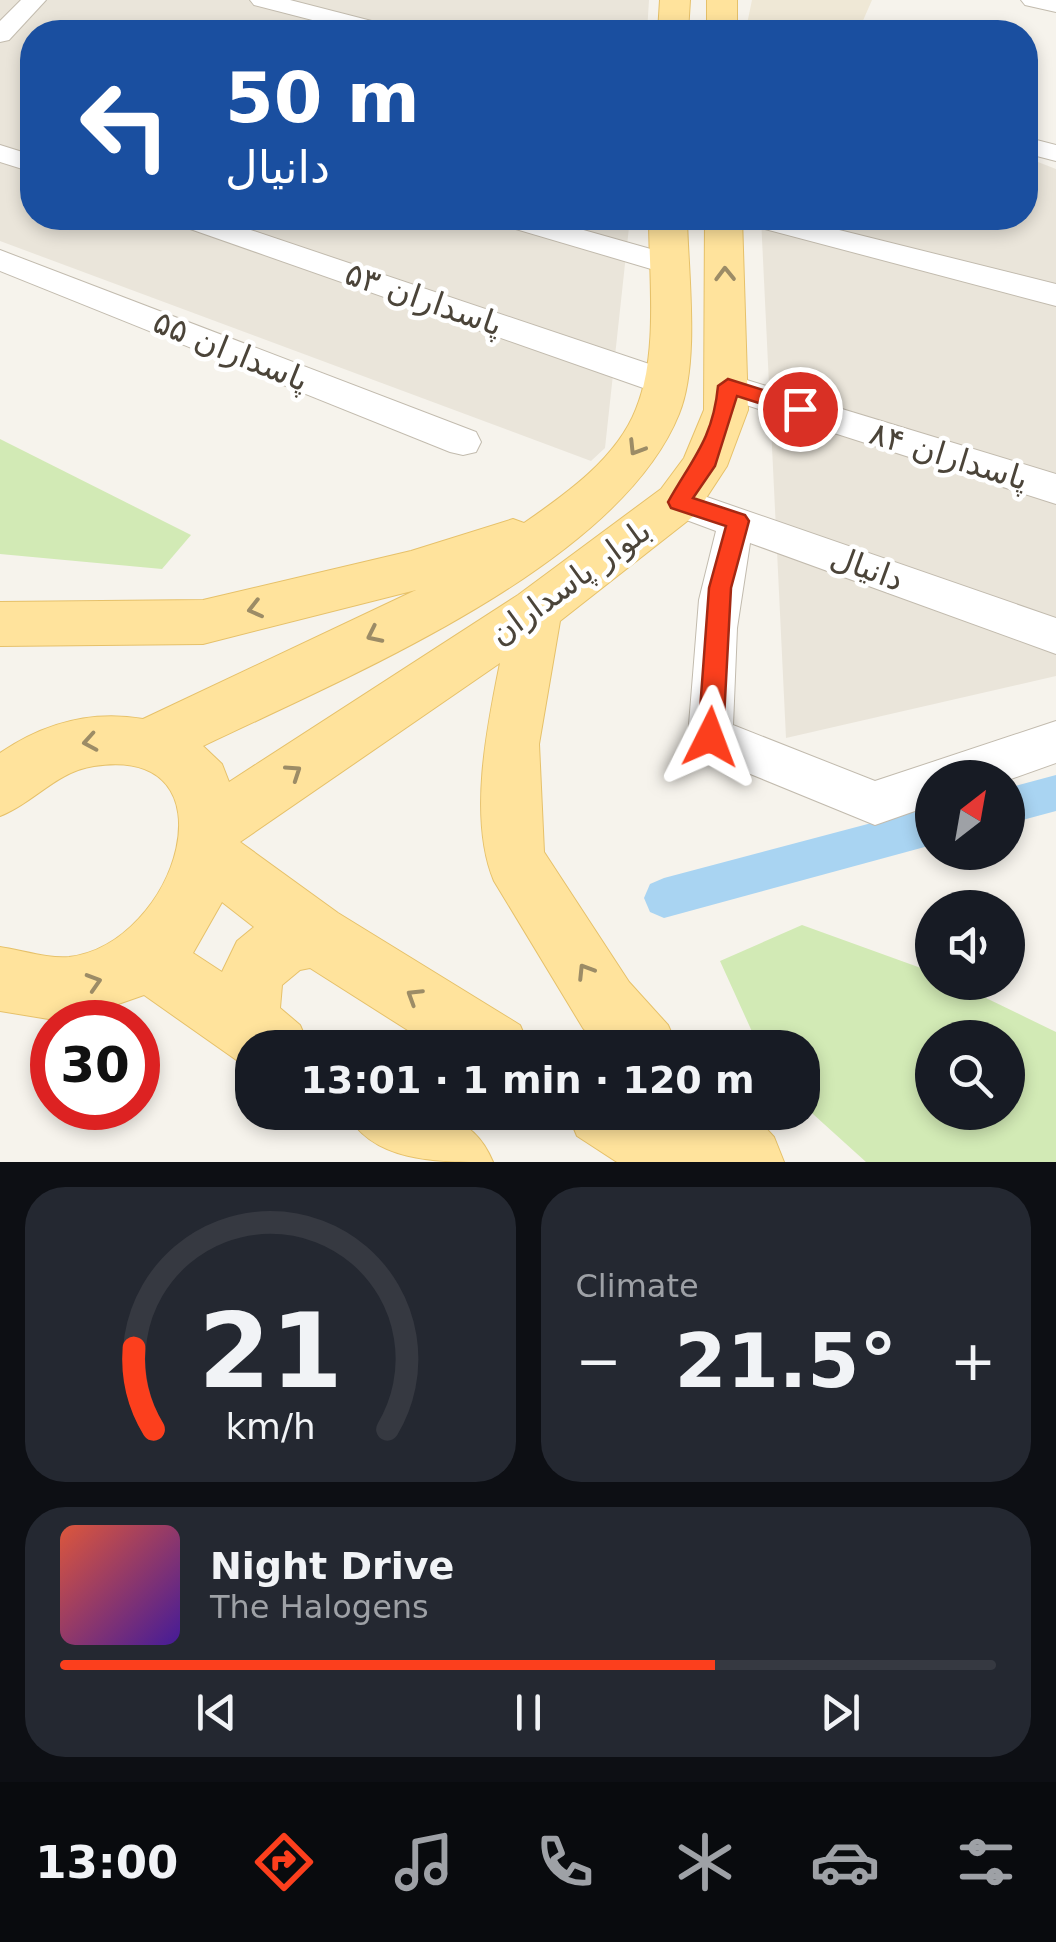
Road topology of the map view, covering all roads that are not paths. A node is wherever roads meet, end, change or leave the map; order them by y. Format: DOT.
graph roads {
  1 [pos="34,0"];
  2 [pos="262,0"];
  3 [pos="1034,0"];
  4 [pos="1056,5"];
  5 [pos="340,20"];
  6 [pos="0,35"];
  7 [pos="228,230"];
  8 [pos="592,230"];
  9 [pos="724,230"];
  10 [pos="804,230"];
  11 [pos="668,241"];
  12 [pos="0,260"];
  13 [pos="1056,295"];
  14 [pos="664,358"];
  15 [pos="726,363"];
  16 [pos="463,442"];
  17 [pos="1056,489"];
  18 [pos="678,502"];
  19 [pos="738,521"];
  20 [pos="552,528"];
  21 [pos="536,610"];
  22 [pos="0,624"];
  23 [pos="1056,636"];
  24 [pos="1056,742"];
  25 [pos="149,744"];
  26 [pos="1004,760"];
  27 [pos="13,765"];
  28 [pos="915,790"];
  29 [pos="212,842"];
  30 [pos="316,935"];
  31 [pos="144,957"];
  32 [pos="0,979"];
  33 [pos="250,1030"];
  34 [pos="259,1030"];
  35 [pos="467,1030"];
  36 [pos="629,1030"];
  37 [pos="408,1130"];
  38 [pos="629,1130"];
  39 [pos="720,1130"];
  40 [pos="458,1162"];
  41 [pos="680,1162"];
  42 [pos="749,1162"];
  1 -- 6 [label="street"];
  2 -- 5 [label="street"];
  3 -- 4 [label="street"];
  7 -- 14 [label="street, پاسداران ۵۳"];
  8 -- 11 [label="street"];
  15 -- 9 [label="main road, بلوار پاسداران, one-way"];
  10 -- 13 [label="street"];
  11 -- 14 [label="main road, بلوار پاسداران"];
  12 -- 16 [label="street, پاسداران ۵۵"];
  14 -- 15 [label="main road"];
  14 -- 20 [label="main road, بلوار پاسداران, one-way"];
  15 -- 17 [label="street, پاسداران ۸۴"];
  15 -- 18 [label="main road, بلوار پاسداران"];
  18 -- 19 [label="street, دانیال"];
  18 -- 21 [label="main road, بلوار پاسداران"];
  19 -- 23 [label="street, دانیال"];
  19 -- 28 [label="street"];
  20 -- 22 [label="main road, one-way"];
  20 -- 25 [label="main road, بلوار پاسداران, one-way"];
  29 -- 21 [label="main road, بلوار پاسداران, one-way"];
  36 -- 21 [label="main road, one-way"];
  24 -- 26 [label="street"];
  25 -- 27 [label="main road, one-way"];
  25 -- 29 [label="main road"];
  29 -- 30 [label="main road"];
  29 -- 31 [label="main road"];
  30 -- 34 [label="main road"];
  35 -- 30 [label="main road, one-way"];
  32 -- 31 [label="main road, one-way"];
  31 -- 33 [label="main road"];
  37 -- 40 [label="main road"];
  38 -- 41 [label="main road"];
  39 -- 42 [label="main road"];
}
